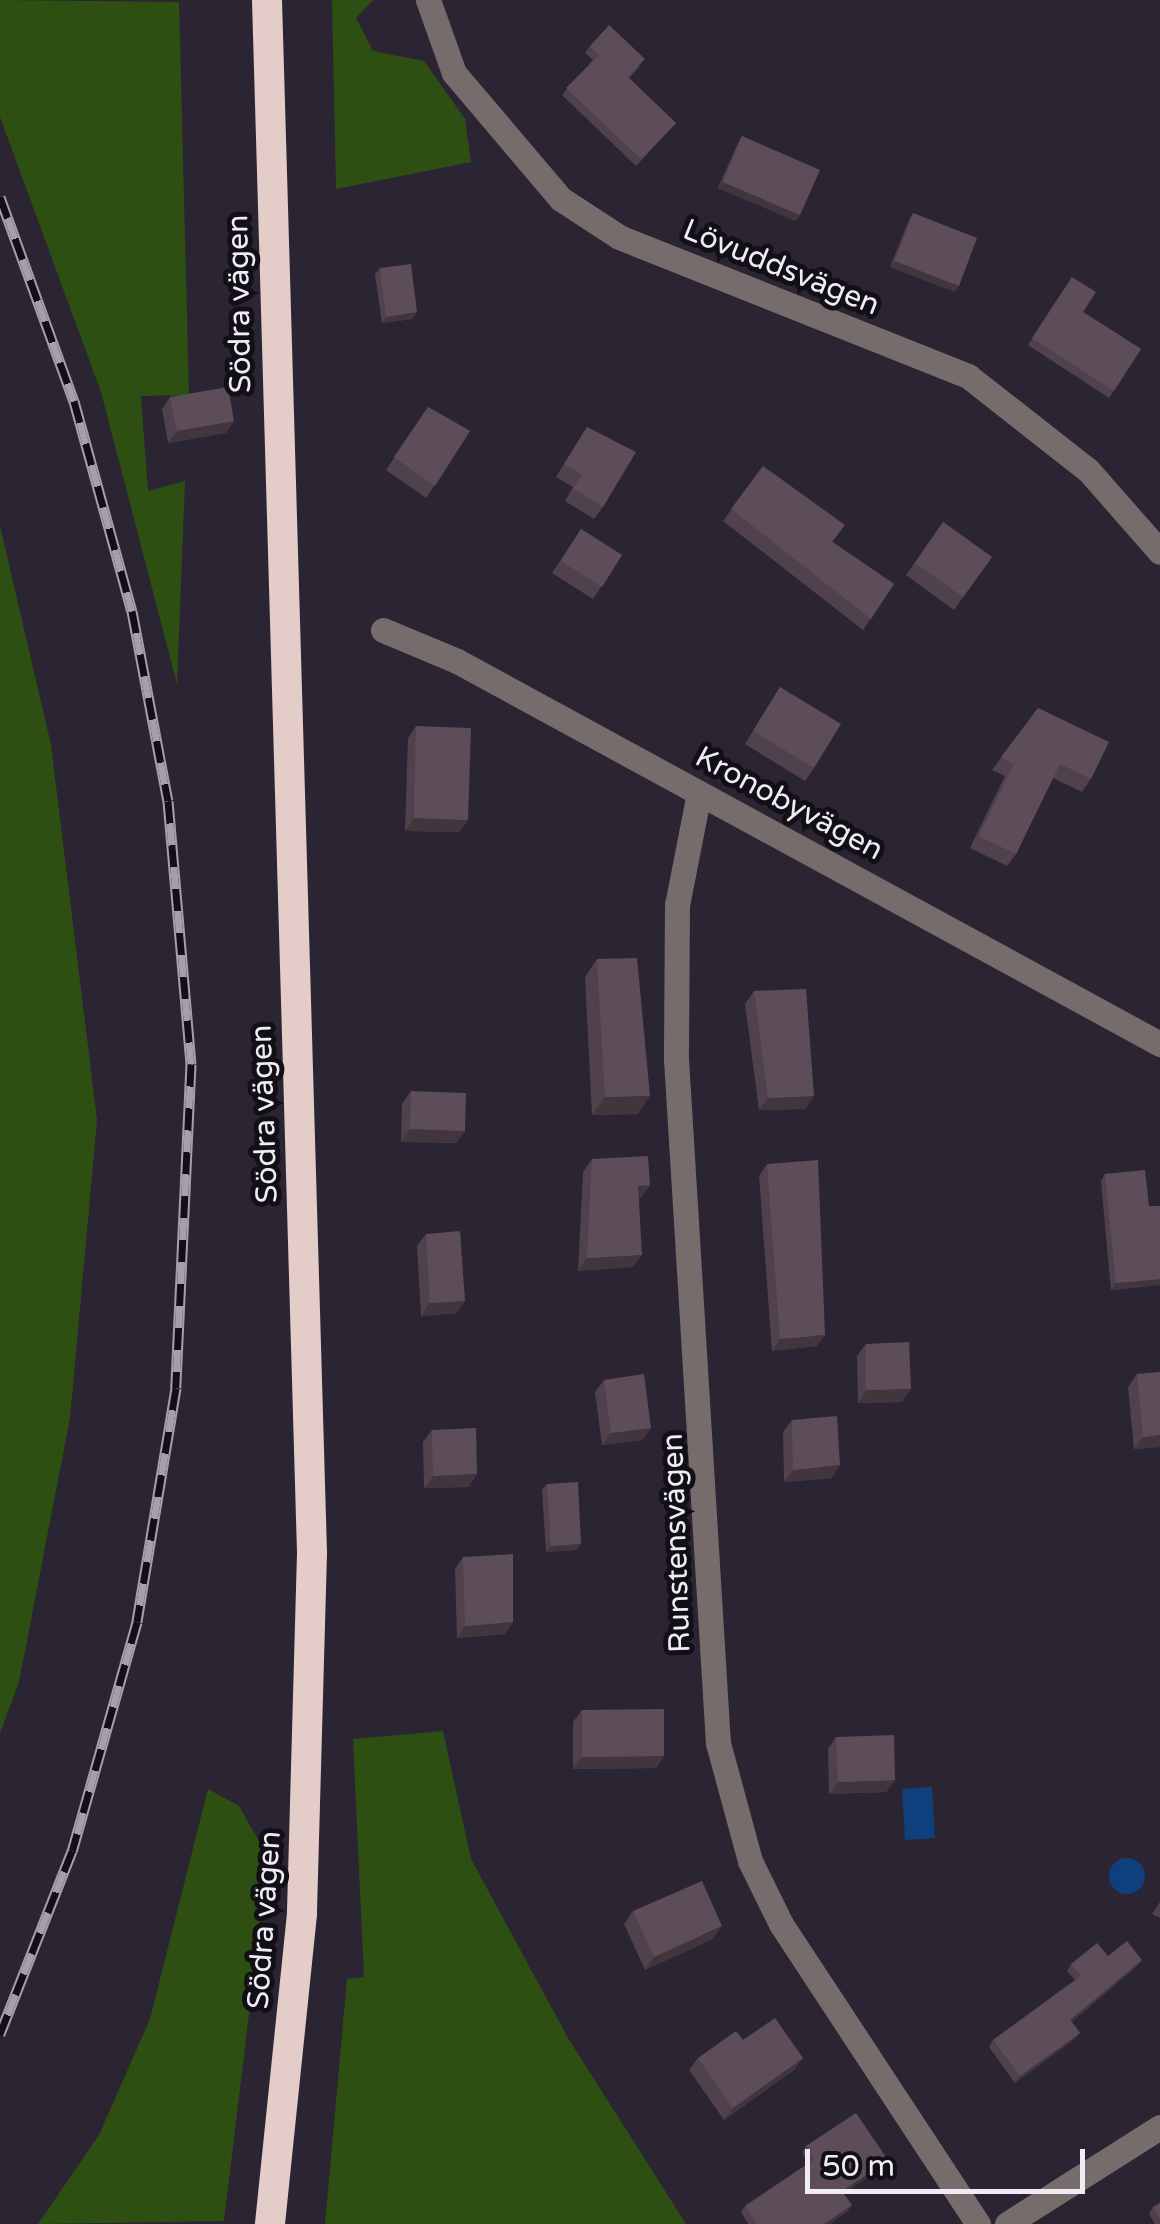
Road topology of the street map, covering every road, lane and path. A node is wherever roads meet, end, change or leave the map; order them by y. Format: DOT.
graph roads {
  1 [pos="268,0"];
  2 [pos="428,0"];
  3 [pos="1160,552"];
  4 [pos="382,630"];
  5 [pos="699,793"];
  6 [pos="1160,1044"];
  7 [pos="1160,2128"];
  8 [pos="270,2224"];
  9 [pos="978,2224"];
  10 [pos="1007,2224"];
  1 -- 8 [label="highway, Södra vägen"];
  2 -- 3 [label="street, Lövuddsvägen"];
  4 -- 5 [label="street, Kronobyvägen"];
  5 -- 6 [label="street, Kronobyvägen"];
  5 -- 9 [label="street, Runstensvägen"];
  7 -- 10 [label="street"];
}
